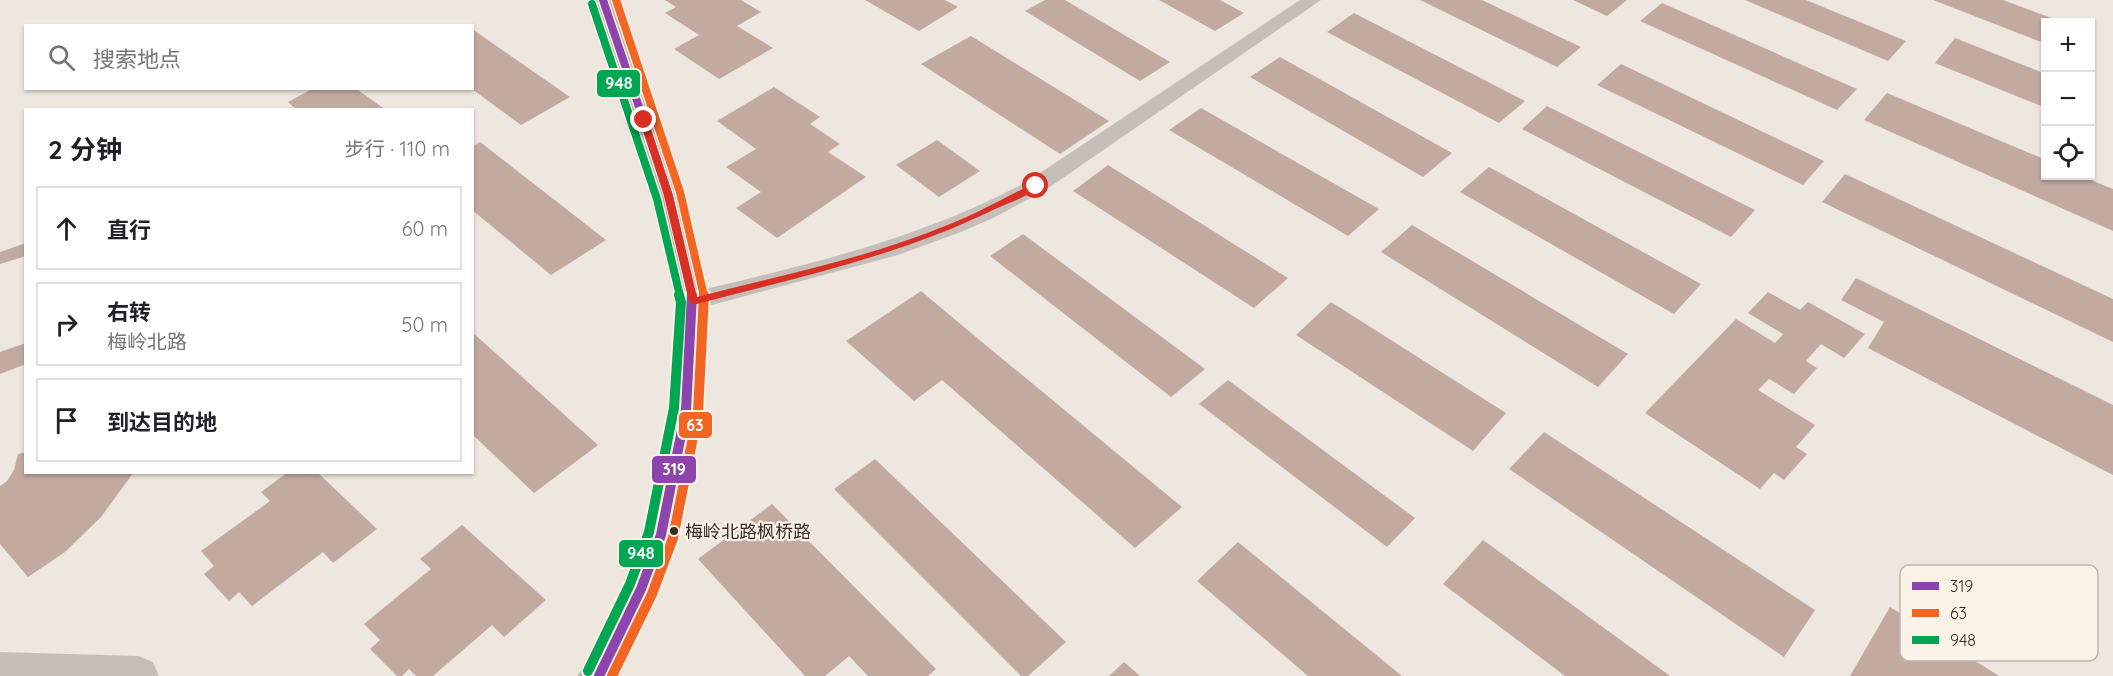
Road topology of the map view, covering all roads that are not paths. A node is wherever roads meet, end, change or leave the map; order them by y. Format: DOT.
graph roads {
  1 [pos="603,0"];
  2 [pos="1312,0"];
  3 [pos="693,301"];
  4 [pos="0,672"];
  5 [pos="138,676"];
  6 [pos="598,676"];
  1 -- 3 [label="street"];
  2 -- 3 [label="lane"];
  3 -- 6 [label="street"];
  4 -- 5 [label="street"];
}
